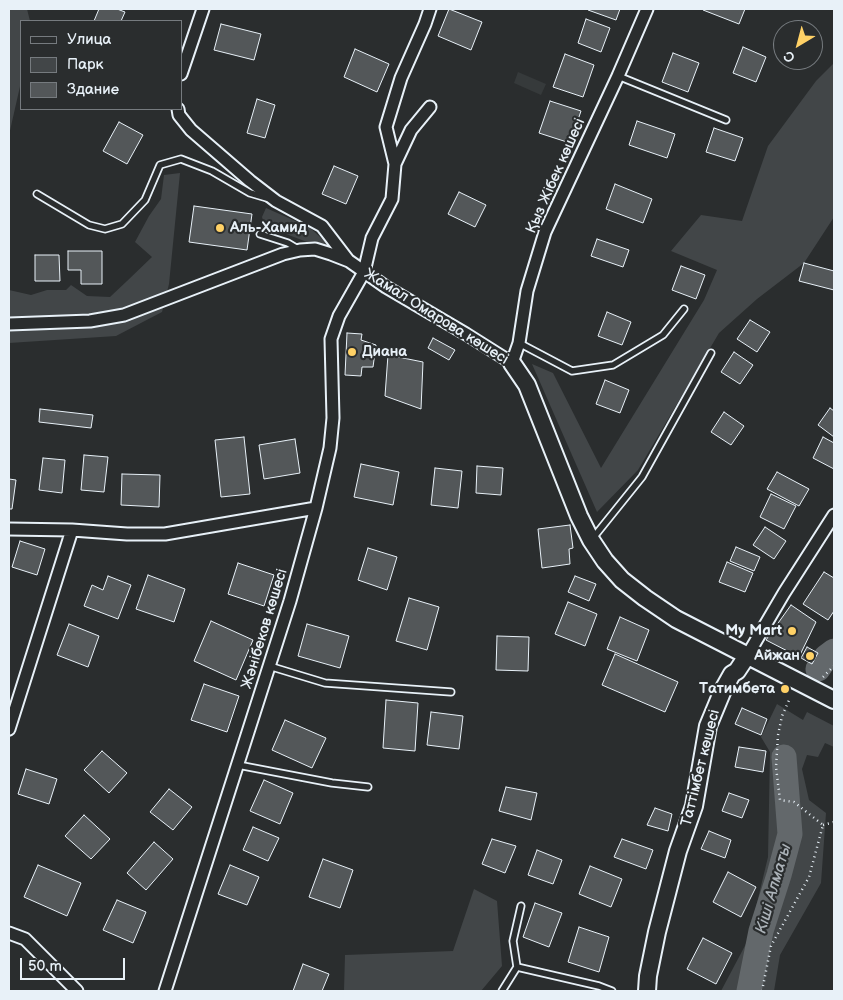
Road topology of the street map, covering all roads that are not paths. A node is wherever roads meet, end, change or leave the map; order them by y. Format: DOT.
graph roads {
  1 [pos="203,9"];
  2 [pos="430,9"];
  3 [pos="647,9"];
  4 [pos="182,71"];
  5 [pos="618,76"];
  6 [pos="430,107"];
  7 [pos="178,110"];
  8 [pos="726,120"];
  9 [pos="394,164"];
  10 [pos="37,194"];
  11 [pos="276,201"];
  12 [pos="260,234"];
  13 [pos="300,250"];
  14 [pos="349,261"];
  15 [pos="364,272"];
  16 [pos="684,309"];
  17 [pos="9,324"];
  18 [pos="519,343"];
  19 [pos="711,353"];
  20 [pos="512,363"];
  21 [pos="316,508"];
  22 [pos="834,515"];
  23 [pos="9,529"];
  24 [pos="72,530"];
  25 [pos="591,540"];
  26 [pos="746,656"];
  27 [pos="270,666"];
  28 [pos="451,692"];
  29 [pos="834,700"];
  30 [pos="9,729"];
  31 [pos="238,765"];
  32 [pos="368,787"];
  33 [pos="521,906"];
  34 [pos="9,933"];
  35 [pos="518,967"];
  36 [pos="77,991"];
  37 [pos="165,991"];
  38 [pos="502,991"];
  39 [pos="612,991"];
  40 [pos="647,991"];
  1 -- 4 [label="street"];
  2 -- 9 [label="street"];
  3 -- 5 [label="street, Қыз Жібек көшесі"];
  5 -- 8 [label="lane"];
  5 -- 18 [label="street, Қыз Жібек көшесі"];
  6 -- 9 [label="street"];
  7 -- 11 [label="street"];
  9 -- 15 [label="street"];
  10 -- 11 [label="lane"];
  11 -- 14 [label="street"];
  12 -- 13 [label="lane"];
  13 -- 14 [label="street, Жамал Омарова көшесі"];
  13 -- 17 [label="street, Жамал Омарова көшесі"];
  14 -- 15 [label="street, Жамал Омарова көшесі"];
  15 -- 20 [label="street, Жамал Омарова көшесі"];
  15 -- 21 [label="street, Жәнібеков көшесі"];
  16 -- 18 [label="lane"];
  18 -- 20 [label="street, Қыз Жібек көшесі"];
  19 -- 25 [label="lane"];
  20 -- 25 [label="street, Жамал Омарова көшесі"];
  21 -- 24 [label="street"];
  21 -- 27 [label="street, Жәнібеков көшесі"];
  22 -- 26 [label="street, Таттімбет көшесі"];
  23 -- 24 [label="street"];
  24 -- 30 [label="street"];
  25 -- 26 [label="street, Жамал Омарова көшесі"];
  26 -- 29 [label="street, Жамал Омарова көшесі"];
  26 -- 40 [label="street, Таттімбет көшесі"];
  27 -- 28 [label="lane"];
  27 -- 31 [label="street, Жәнібеков көшесі"];
  31 -- 32 [label="lane"];
  31 -- 37 [label="street, Жәнібеков көшесі"];
  33 -- 35 [label="lane"];
  34 -- 36 [label="street"];
  35 -- 38 [label="lane"];
  35 -- 39 [label="lane"];
}
